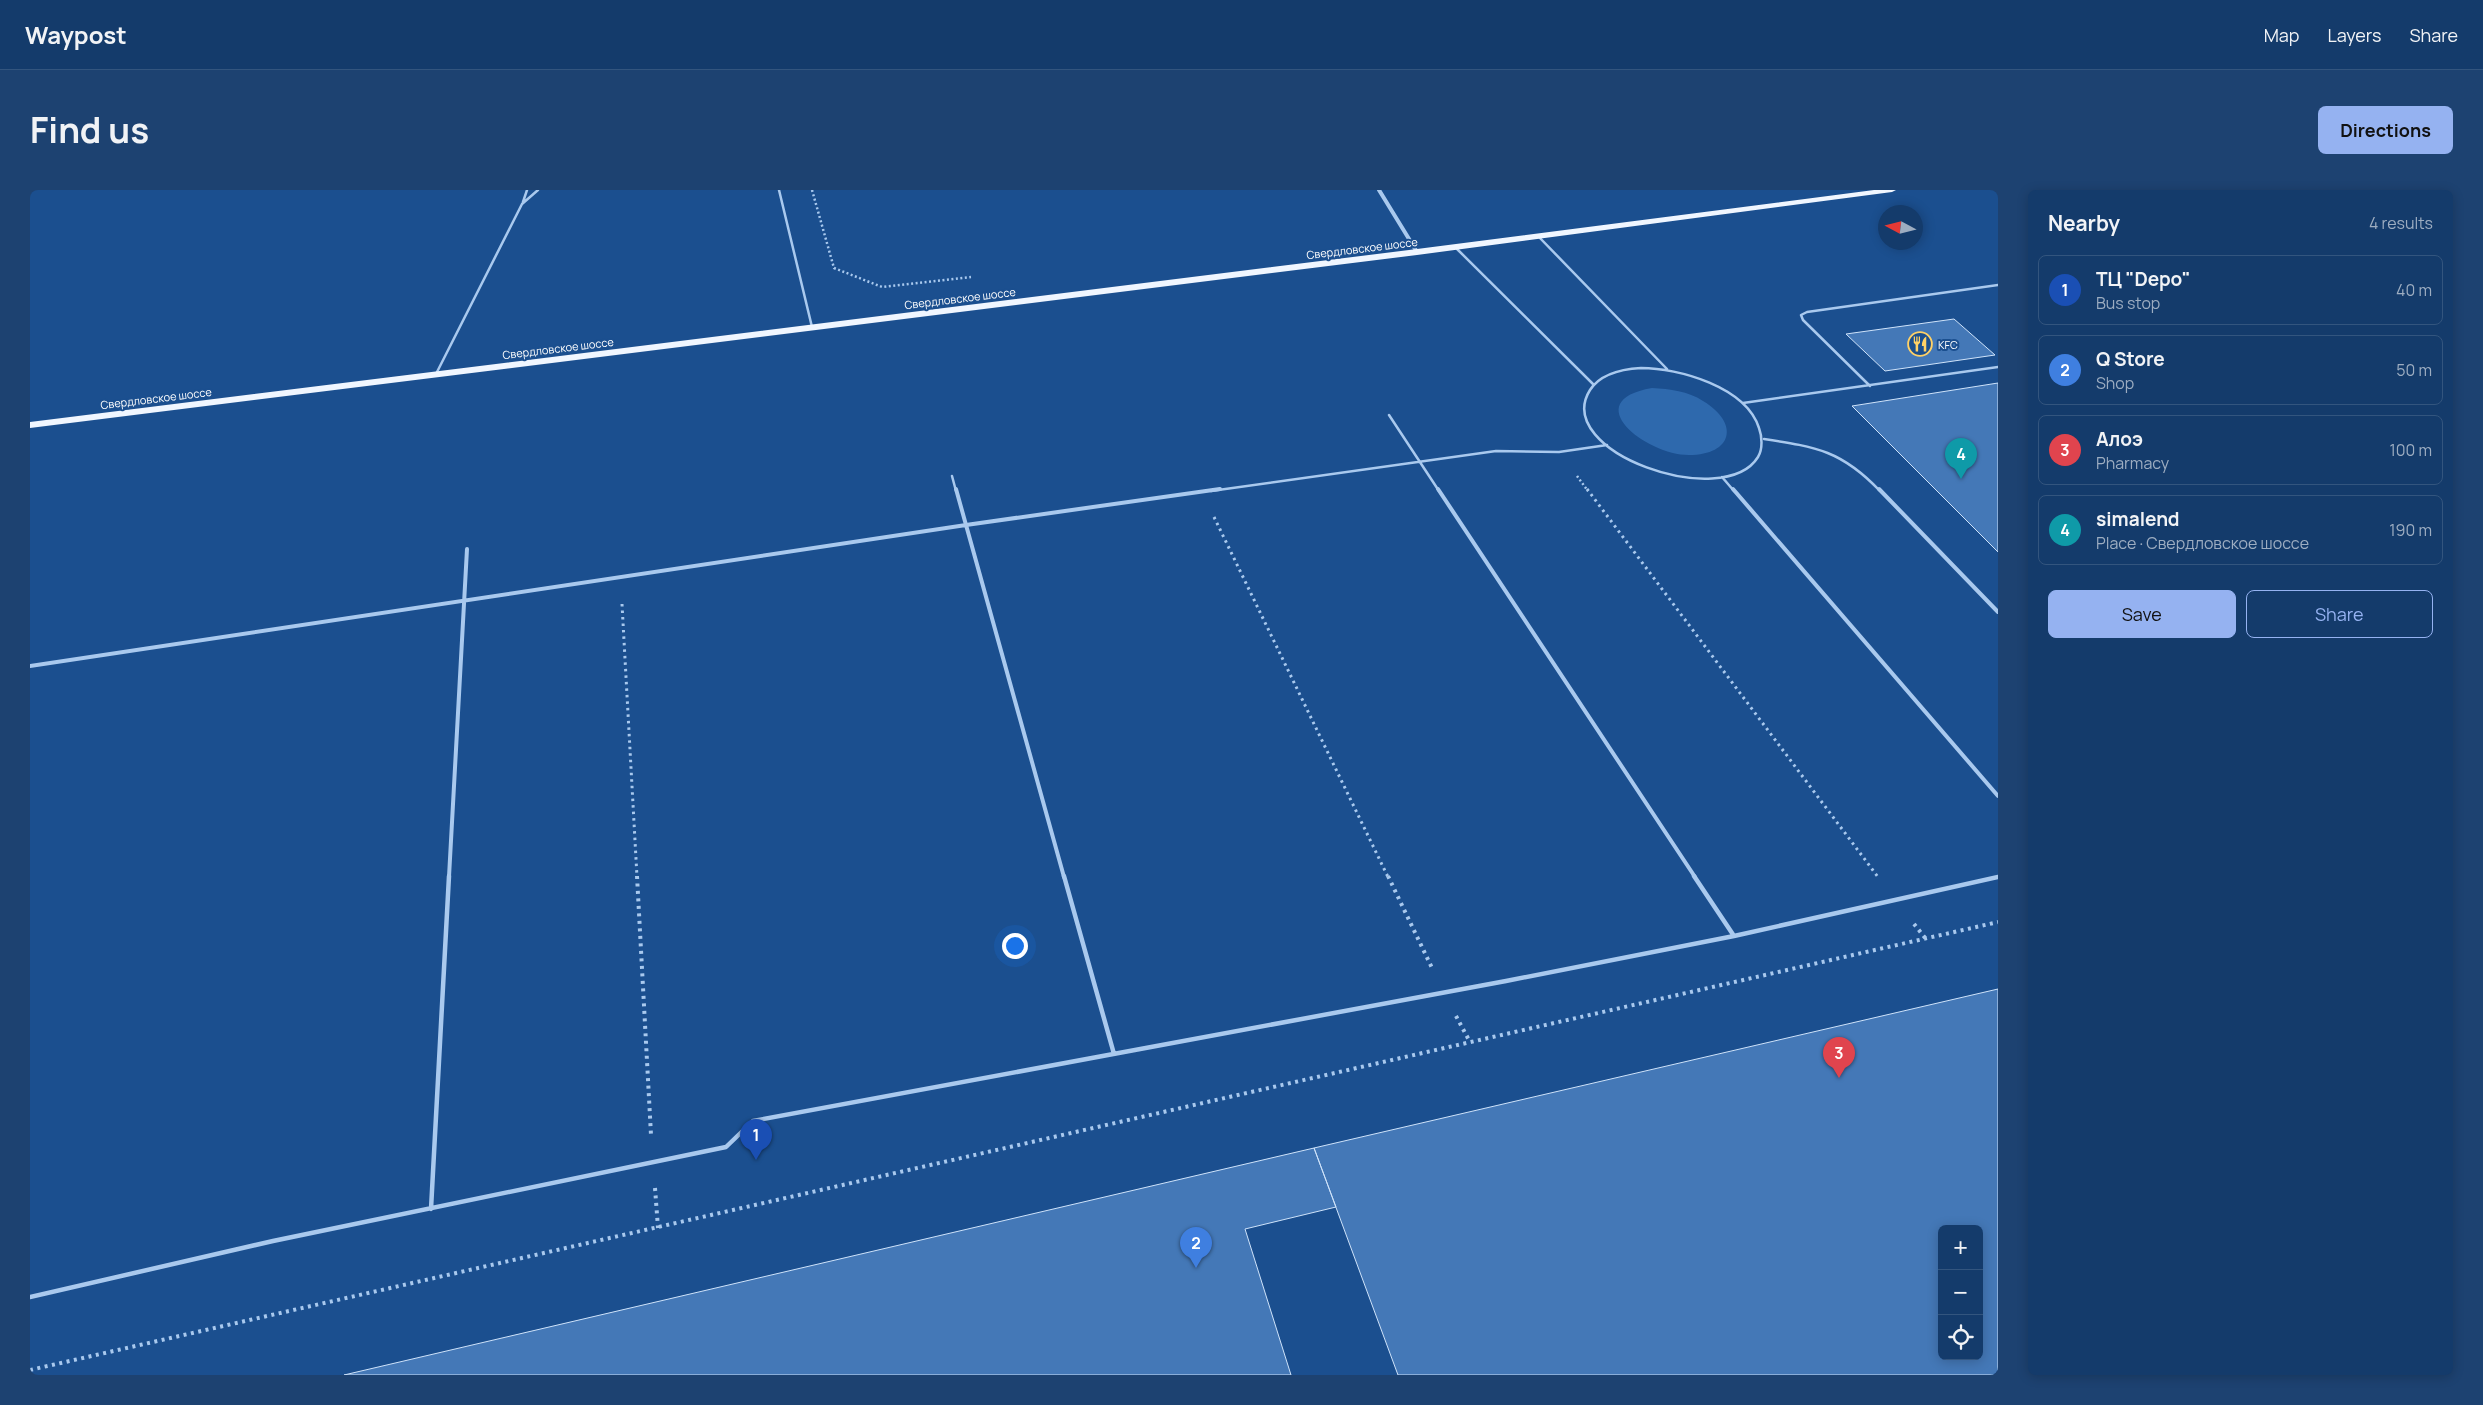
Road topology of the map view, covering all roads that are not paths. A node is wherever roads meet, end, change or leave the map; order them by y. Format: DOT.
graph roads {
  1 [pos="527,190"];
  2 [pos="538,190"];
  3 [pos="779,190"];
  4 [pos="1379,190"];
  5 [pos="1892,190"];
  6 [pos="522,204"];
  7 [pos="1538,236"];
  8 [pos="1455,247"];
  9 [pos="1417,252"];
  10 [pos="1998,285"];
  11 [pos="812,328"];
  12 [pos="1998,368"];
  13 [pos="1667,370"];
  14 [pos="436,374"];
  15 [pos="1594,385"];
  16 [pos="1870,386"];
  17 [pos="1743,403"];
  18 [pos="1389,415"];
  19 [pos="30,425"];
  20 [pos="1764,439"];
  21 [pos="1607,445"];
  22 [pos="1422,463"];
  23 [pos="952,476"];
  24 [pos="1722,477"];
  25 [pos="966,525"];
  26 [pos="467,549"];
  27 [pos="463,601"];
  28 [pos="1998,612"];
  29 [pos="31,668"];
  30 [pos="1998,796"];
  31 [pos="1998,876"];
  32 [pos="1734,936"];
  33 [pos="1114,1054"];
  34 [pos="431,1209"];
  35 [pos="30,1297"];
  1 -- 6 [label="lane"];
  2 -- 6 [label="lane"];
  3 -- 11 [label="lane"];
  4 -- 9 [label="street"];
  5 -- 7 [label="main road, Свердловское шоссе"];
  6 -- 14 [label="lane"];
  7 -- 8 [label="main road, Свердловское шоссе"];
  7 -- 13 [label="lane"];
  8 -- 9 [label="main road, Свердловское шоссе"];
  8 -- 15 [label="lane"];
  9 -- 11 [label="main road, Свердловское шоссе"];
  10 -- 16 [label="lane"];
  11 -- 14 [label="main road, Свердловское шоссе"];
  12 -- 16 [label="lane"];
  13 -- 15 [label="lane"];
  13 -- 17 [label="lane"];
  14 -- 19 [label="main road, Свердловское шоссе"];
  15 -- 21 [label="lane"];
  16 -- 17 [label="lane"];
  17 -- 20 [label="lane"];
  18 -- 22 [label="lane"];
  20 -- 24 [label="lane"];
  20 -- 28 [label="lane"];
  21 -- 22 [label="lane"];
  21 -- 24 [label="lane"];
  22 -- 25 [label="lane"];
  22 -- 32 [label="lane"];
  23 -- 25 [label="lane"];
  24 -- 30 [label="lane"];
  25 -- 27 [label="lane"];
  25 -- 33 [label="lane"];
  26 -- 27 [label="lane"];
  27 -- 29 [label="lane"];
  27 -- 34 [label="lane"];
  31 -- 32 [label="lane"];
  32 -- 33 [label="lane"];
  33 -- 34 [label="lane"];
  34 -- 35 [label="lane"];
}
